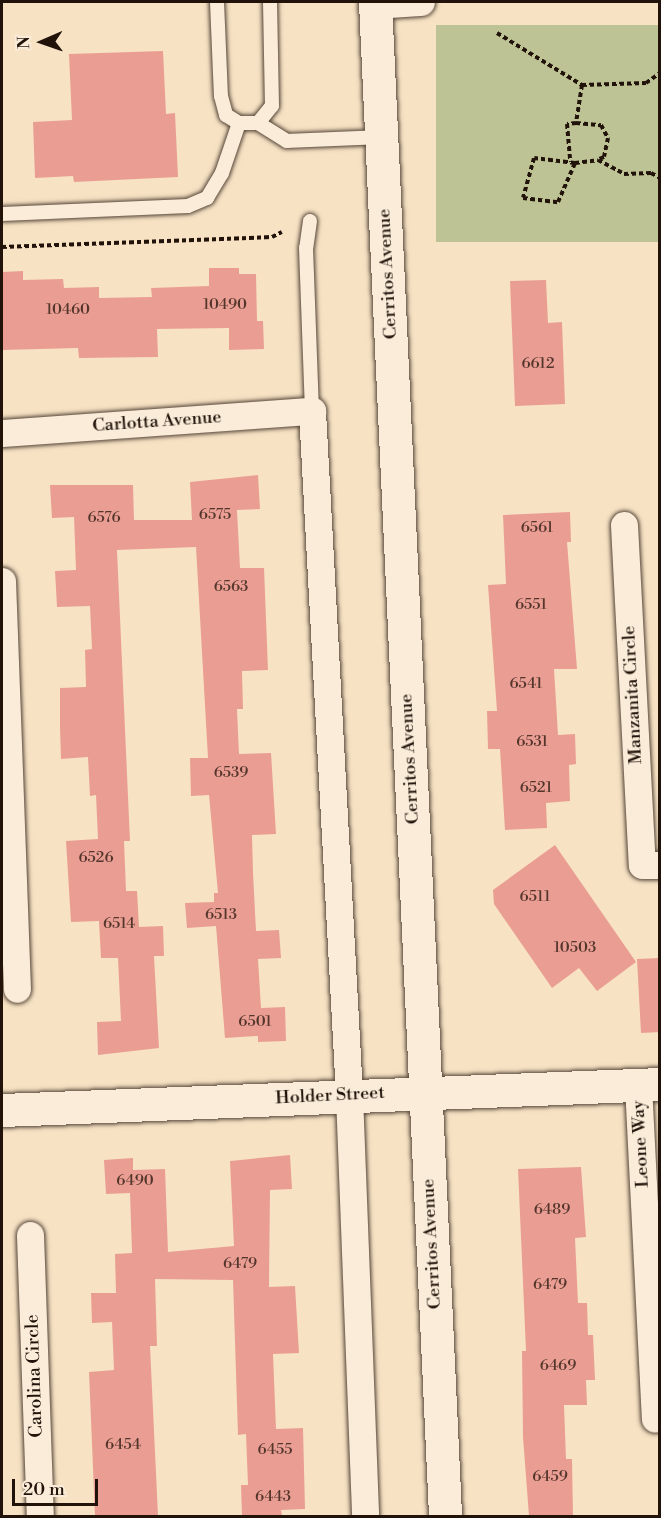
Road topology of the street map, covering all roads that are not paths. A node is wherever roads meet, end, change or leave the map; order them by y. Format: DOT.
graph roads {
  1 [pos="217,2"];
  2 [pos="270,2"];
  3 [pos="421,2"];
  4 [pos="375,3"];
  5 [pos="239,123"];
  6 [pos="258,123"];
  7 [pos="382,137"];
  8 [pos="2,214"];
  9 [pos="310,221"];
  10 [pos="312,411"];
  11 [pos="2,433"];
  12 [pos="624,525"];
  13 [pos="2,581"];
  14 [pos="651,865"];
  15 [pos="17,989"];
  16 [pos="649,1085"];
  17 [pos="425,1092"];
  18 [pos="349,1095"];
  19 [pos="2,1110"];
  20 [pos="30,1235"];
  21 [pos="655,1419"];
  22 [pos="40,1516"];
  23 [pos="365,1516"];
  24 [pos="445,1516"];
  1 -- 5 [label="lane"];
  2 -- 6 [label="lane"];
  3 -- 4 [label="street"];
  4 -- 7 [label="main road, Cerritos Avenue"];
  5 -- 6 [label="lane"];
  5 -- 8 [label="lane"];
  6 -- 7 [label="lane"];
  7 -- 17 [label="main road, Cerritos Avenue"];
  9 -- 10 [label="lane"];
  10 -- 11 [label="street, Carlotta Avenue"];
  10 -- 18 [label="street"];
  12 -- 14 [label="street, Manzanita Circle"];
  13 -- 15 [label="street"];
  16 -- 17 [label="main road, Holder Street"];
  16 -- 21 [label="street, Leone Way"];
  17 -- 18 [label="main road, Holder Street"];
  17 -- 24 [label="main road, Cerritos Avenue"];
  18 -- 19 [label="main road, Holder Street"];
  18 -- 23 [label="street"];
  20 -- 22 [label="street, Carolina Circle"];
}
